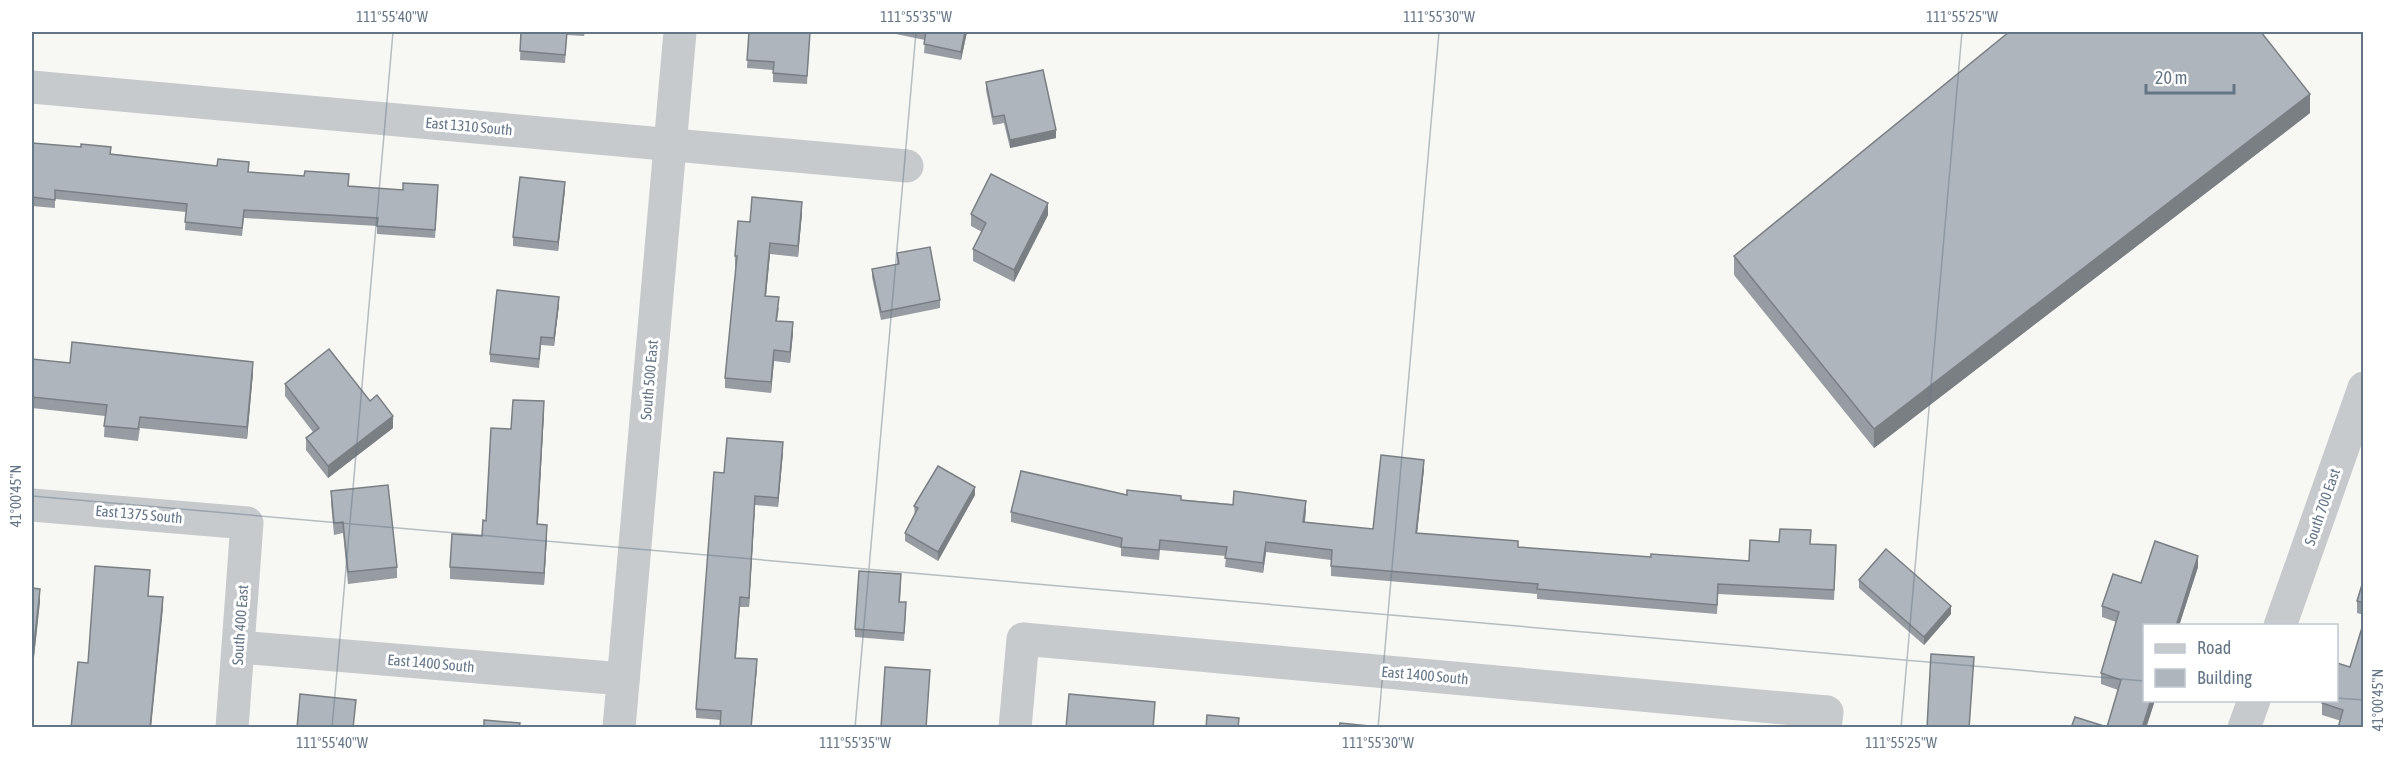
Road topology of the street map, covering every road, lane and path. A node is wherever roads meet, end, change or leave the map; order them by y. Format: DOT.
graph roads {
  1 [pos="680,32"];
  2 [pos="32,87"];
  3 [pos="670,144"];
  4 [pos="907,166"];
  5 [pos="2364,388"];
  6 [pos="32,505"];
  7 [pos="247,523"];
  8 [pos="2281,624"];
  9 [pos="239,647"];
  10 [pos="623,679"];
  11 [pos="2253,702"];
  12 [pos="1826,720"];
  13 [pos="232,728"];
  14 [pos="619,728"];
  15 [pos="1015,728"];
  16 [pos="2244,728"];
  1 -- 3 [label="street, South 500 East"];
  2 -- 3 [label="street, East 1310 South"];
  3 -- 4 [label="street, East 1310 South"];
  3 -- 10 [label="street, South 500 East"];
  5 -- 8 [label="street, South 700 East"];
  6 -- 7 [label="street, East 1375 South"];
  7 -- 9 [label="street, South 400 East"];
  9 -- 10 [label="street, East 1400 South"];
  9 -- 13 [label="street, South 400 East"];
  10 -- 14 [label="street, South 500 East"];
  11 -- 16 [label="street"];
  12 -- 15 [label="street, East 1400 South"];
}
